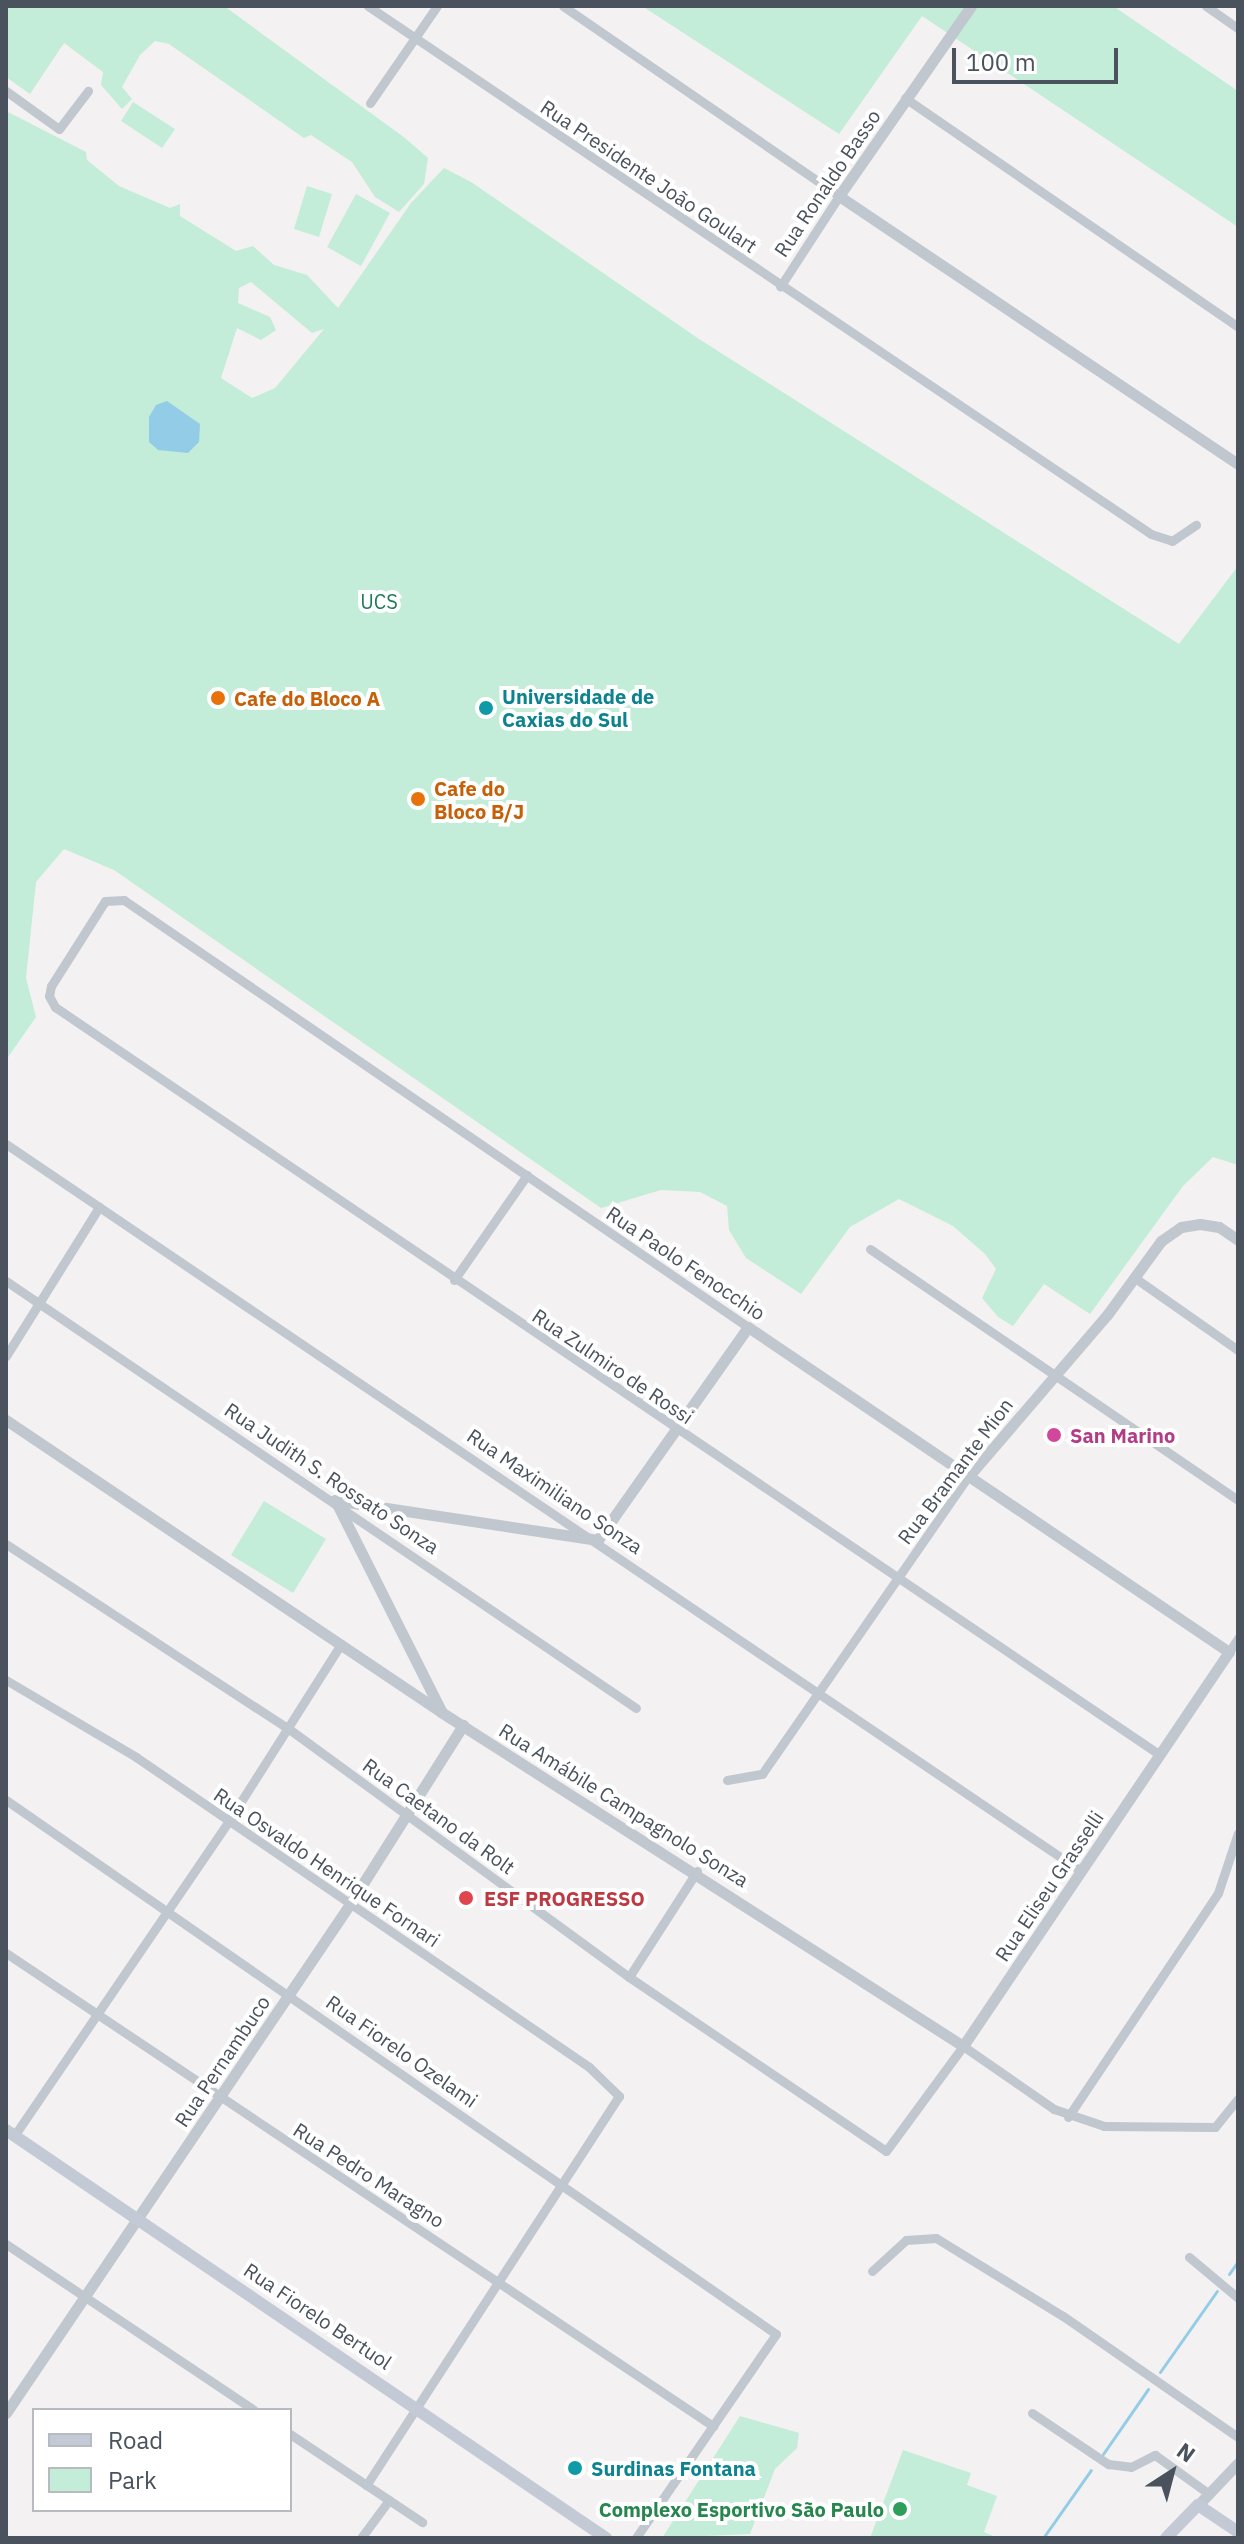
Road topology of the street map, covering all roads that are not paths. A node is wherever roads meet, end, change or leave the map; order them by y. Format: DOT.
graph roads {
  1 [pos="368,6"];
  2 [pos="437,6"];
  3 [pos="563,6"];
  4 [pos="971,6"];
  5 [pos="1206,6"];
  6 [pos="1238,28"];
  7 [pos="416,39"];
  8 [pos="6,91"];
  9 [pos="88,91"];
  10 [pos="905,98"];
  11 [pos="370,103"];
  12 [pos="839,196"];
  13 [pos="780,287"];
  14 [pos="1238,327"];
  15 [pos="1238,464"];
  16 [pos="1196,525"];
  17 [pos="50,1001"];
  18 [pos="6,1144"];
  19 [pos="527,1175"];
  20 [pos="99,1207"];
  21 [pos="1238,1240"];
  22 [pos="870,1249"];
  23 [pos="1135,1278"];
  24 [pos="454,1280"];
  25 [pos="6,1281"];
  26 [pos="39,1304"];
  27 [pos="748,1327"];
  28 [pos="1238,1350"];
  29 [pos="6,1356"];
  30 [pos="1053,1377"];
  31 [pos="6,1420"];
  32 [pos="676,1431"];
  33 [pos="968,1477"];
  34 [pos="335,1500"];
  35 [pos="1238,1500"];
  36 [pos="598,1540"];
  37 [pos="6,1544"];
  38 [pos="897,1579"];
  39 [pos="1238,1638"];
  40 [pos="341,1644"];
  41 [pos="1229,1652"];
  42 [pos="6,1680"];
  43 [pos="820,1692"];
  44 [pos="636,1708"];
  45 [pos="441,1712"];
  46 [pos="463,1725"];
  47 [pos="289,1729"];
  48 [pos="1160,1755"];
  49 [pos="727,1780"];
  50 [pos="6,1800"];
  51 [pos="408,1815"];
  52 [pos="228,1822"];
  53 [pos="1238,1833"];
  54 [pos="697,1871"];
  55 [pos="1081,1871"];
  56 [pos="350,1904"];
  57 [pos="165,1910"];
  58 [pos="6,1953"];
  59 [pos="629,1977"];
  60 [pos="289,1994"];
  61 [pos="96,2014"];
  62 [pos="963,2046"];
  63 [pos="219,2098"];
  64 [pos="1238,2099"];
  65 [pos="1068,2117"];
  66 [pos="10,2133"];
  67 [pos="886,2151"];
  68 [pos="561,2184"];
  69 [pos="137,2218"];
  70 [pos="6,2244"];
  71 [pos="1189,2257"];
  72 [pos="872,2271"];
  73 [pos="499,2283"];
  74 [pos="85,2297"];
  75 [pos="1238,2298"];
  76 [pos="8,2407"];
  77 [pos="251,2408"];
  78 [pos="420,2409"];
  79 [pos="1032,2413"];
  80 [pos="713,2426"];
  81 [pos="292,2435"];
  82 [pos="1238,2437"];
  83 [pos="1238,2463"];
  84 [pos="366,2485"];
  85 [pos="1209,2494"];
  86 [pos="389,2500"];
  87 [pos="1198,2505"];
  88 [pos="422,2522"];
  89 [pos="1238,2532"];
  90 [pos="361,2538"];
  91 [pos="606,2538"];
  92 [pos="636,2538"];
  93 [pos="1166,2538"];
  1 -- 7 [label="street, Rua Presidente João Goulart"];
  2 -- 7 [label="street"];
  3 -- 12 [label="street"];
  4 -- 10 [label="street, Rua Ronaldo Basso"];
  5 -- 6 [label="street"];
  7 -- 11 [label="street"];
  7 -- 13 [label="street, Rua Presidente João Goulart"];
  8 -- 9 [label="street"];
  10 -- 12 [label="street, Rua Ronaldo Basso"];
  10 -- 14 [label="street"];
  12 -- 13 [label="street, Rua Ronaldo Basso"];
  12 -- 15 [label="street"];
  13 -- 16 [label="street, Rua Presidente João Goulart"];
  17 -- 19 [label="street, Rua Paolo Fenocchio"];
  17 -- 24 [label="street, Rua Zulmiro de Rossi"];
  18 -- 20 [label="street, Rua Maximiliano Sonza"];
  19 -- 24 [label="street"];
  19 -- 27 [label="street, Rua Paolo Fenocchio"];
  20 -- 26 [label="street"];
  20 -- 36 [label="street, Rua Maximiliano Sonza"];
  21 -- 23 [label="street, Rua Bramante Mion"];
  22 -- 30 [label="street"];
  23 -- 28 [label="street"];
  23 -- 30 [label="street, Rua Bramante Mion"];
  24 -- 32 [label="street, Rua Zulmiro de Rossi"];
  25 -- 26 [label="street, Rua Judith S. Rossato Sonza"];
  26 -- 29 [label="street"];
  26 -- 34 [label="street, Rua Judith S. Rossato Sonza"];
  27 -- 32 [label="street"];
  27 -- 33 [label="street, Rua Paolo Fenocchio"];
  30 -- 33 [label="street, Rua Bramante Mion"];
  30 -- 35 [label="street"];
  31 -- 40 [label="street, Rua Amábile Campagnolo Sonza"];
  32 -- 36 [label="street"];
  32 -- 38 [label="street, Rua Zulmiro de Rossi"];
  33 -- 38 [label="street, Rua Bramante Mion"];
  33 -- 41 [label="street, Rua Paolo Fenocchio"];
  34 -- 36 [label="street"];
  34 -- 44 [label="street, Rua Judith S. Rossato Sonza"];
  34 -- 45 [label="street"];
  36 -- 43 [label="street, Rua Maximiliano Sonza"];
  37 -- 47 [label="street, Rua Caetano da Rolt"];
  38 -- 43 [label="street, Rua Bramante Mion"];
  38 -- 48 [label="street, Rua Zulmiro de Rossi"];
  39 -- 41 [label="street, Rua Eliseu Grasselli"];
  40 -- 45 [label="street, Rua Amábile Campagnolo Sonza"];
  40 -- 47 [label="street"];
  41 -- 48 [label="street, Rua Eliseu Grasselli"];
  42 -- 52 [label="street, Rua Osvaldo Henrique Fornari"];
  43 -- 49 [label="street, Rua Bramante Mion"];
  43 -- 55 [label="street, Rua Maximiliano Sonza"];
  45 -- 46 [label="street, Rua Amábile Campagnolo Sonza"];
  46 -- 51 [label="street, Rua Pernambuco"];
  46 -- 54 [label="street, Rua Amábile Campagnolo Sonza"];
  47 -- 51 [label="street, Rua Caetano da Rolt"];
  47 -- 52 [label="street"];
  48 -- 55 [label="street, Rua Eliseu Grasselli"];
  50 -- 57 [label="street, Rua Fiorelo Ozelami"];
  51 -- 56 [label="street, Rua Pernambuco"];
  51 -- 59 [label="street, Rua Caetano da Rolt"];
  52 -- 56 [label="street, Rua Osvaldo Henrique Fornari"];
  52 -- 57 [label="street"];
  53 -- 65 [label="street"];
  54 -- 59 [label="street"];
  54 -- 62 [label="street, Rua Amábile Campagnolo Sonza"];
  55 -- 62 [label="street, Rua Eliseu Grasselli"];
  56 -- 60 [label="street, Rua Pernambuco"];
  56 -- 68 [label="street, Rua Osvaldo Henrique Fornari"];
  57 -- 60 [label="street, Rua Fiorelo Ozelami"];
  57 -- 61 [label="street"];
  58 -- 61 [label="street, Rua Pedro Maragno"];
  59 -- 67 [label="street, Rua Caetano da Rolt"];
  60 -- 63 [label="street, Rua Pernambuco"];
  60 -- 68 [label="street, Rua Fiorelo Ozelami"];
  61 -- 63 [label="street, Rua Pedro Maragno"];
  61 -- 66 [label="street"];
  62 -- 65 [label="street, Rua Amábile Campagnolo Sonza"];
  62 -- 67 [label="street, Rua Eliseu Grasselli"];
  63 -- 69 [label="street, Rua Pernambuco"];
  63 -- 73 [label="street, Rua Pedro Maragno"];
  64 -- 65 [label="street, Rua Amábile Campagnolo Sonza"];
  66 -- 69 [label="main road, Rua Fiorelo Bertuol"];
  68 -- 73 [label="street"];
  68 -- 80 [label="street, Rua Fiorelo Ozelami"];
  69 -- 74 [label="street, Rua Pernambuco"];
  69 -- 78 [label="main road, Rua Fiorelo Bertuol"];
  70 -- 74 [label="street"];
  71 -- 75 [label="street"];
  72 -- 82 [label="street"];
  73 -- 78 [label="street"];
  73 -- 80 [label="street, Rua Pedro Maragno"];
  74 -- 76 [label="street, Rua Pernambuco"];
  74 -- 77 [label="street"];
  78 -- 84 [label="street"];
  78 -- 91 [label="main road, Rua Fiorelo Bertuol"];
  79 -- 85 [label="street"];
  80 -- 92 [label="street"];
  81 -- 84 [label="street"];
  83 -- 85 [label="street"];
  84 -- 86 [label="street"];
  85 -- 87 [label="street"];
  86 -- 88 [label="street"];
  86 -- 90 [label="street"];
  87 -- 89 [label="main road"];
  87 -- 93 [label="main road"];
}
